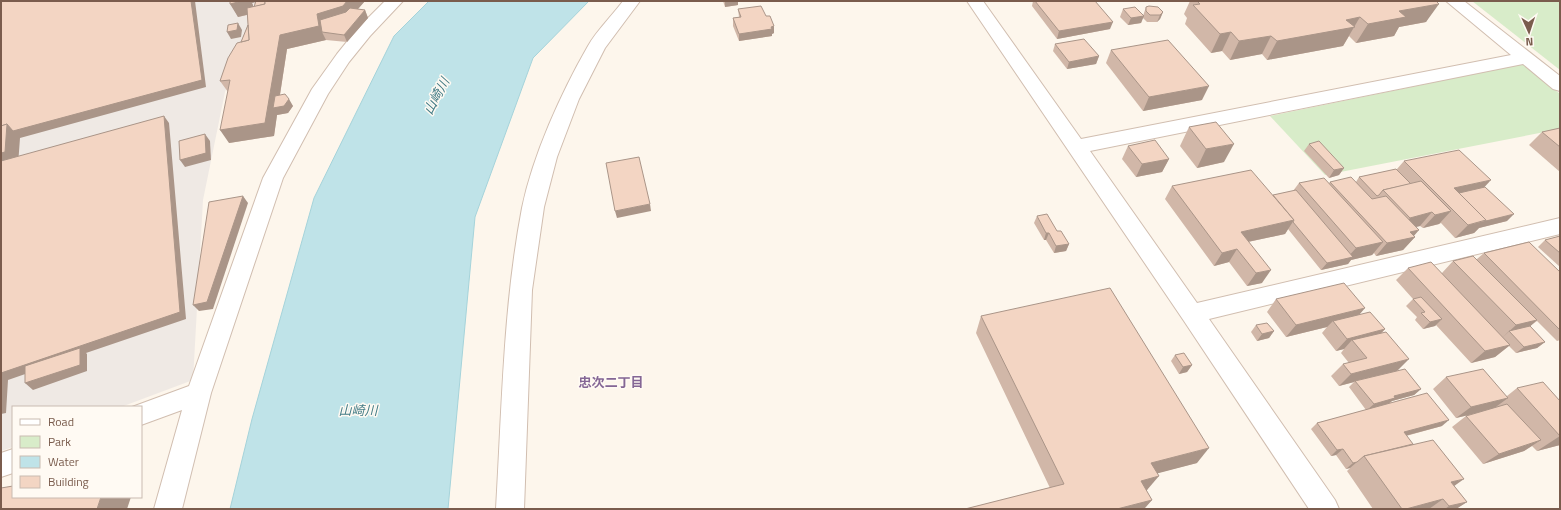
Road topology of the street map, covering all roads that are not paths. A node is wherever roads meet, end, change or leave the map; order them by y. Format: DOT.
graph roads {
  1 [pos="395,1"];
  2 [pos="632,1"];
  3 [pos="975,1"];
  4 [pos="1454,1"];
  5 [pos="1526,58"];
  6 [pos="1560,85"];
  7 [pos="1076,147"];
  8 [pos="1560,226"];
  9 [pos="1192,314"];
  10 [pos="199,394"];
  11 [pos="142,414"];
  12 [pos="12,461"];
  13 [pos="1,465"];
  14 [pos="168,509"];
  15 [pos="510,509"];
  16 [pos="1325,509"];
  1 -- 10 [label="street"];
  2 -- 15 [label="street"];
  3 -- 7 [label="street"];
  4 -- 5 [label="street"];
  5 -- 6 [label="street"];
  5 -- 7 [label="street"];
  7 -- 9 [label="street"];
  8 -- 9 [label="street"];
  9 -- 16 [label="street"];
  10 -- 11 [label="street"];
  10 -- 14 [label="street"];
  12 -- 13 [label="street"];
}
